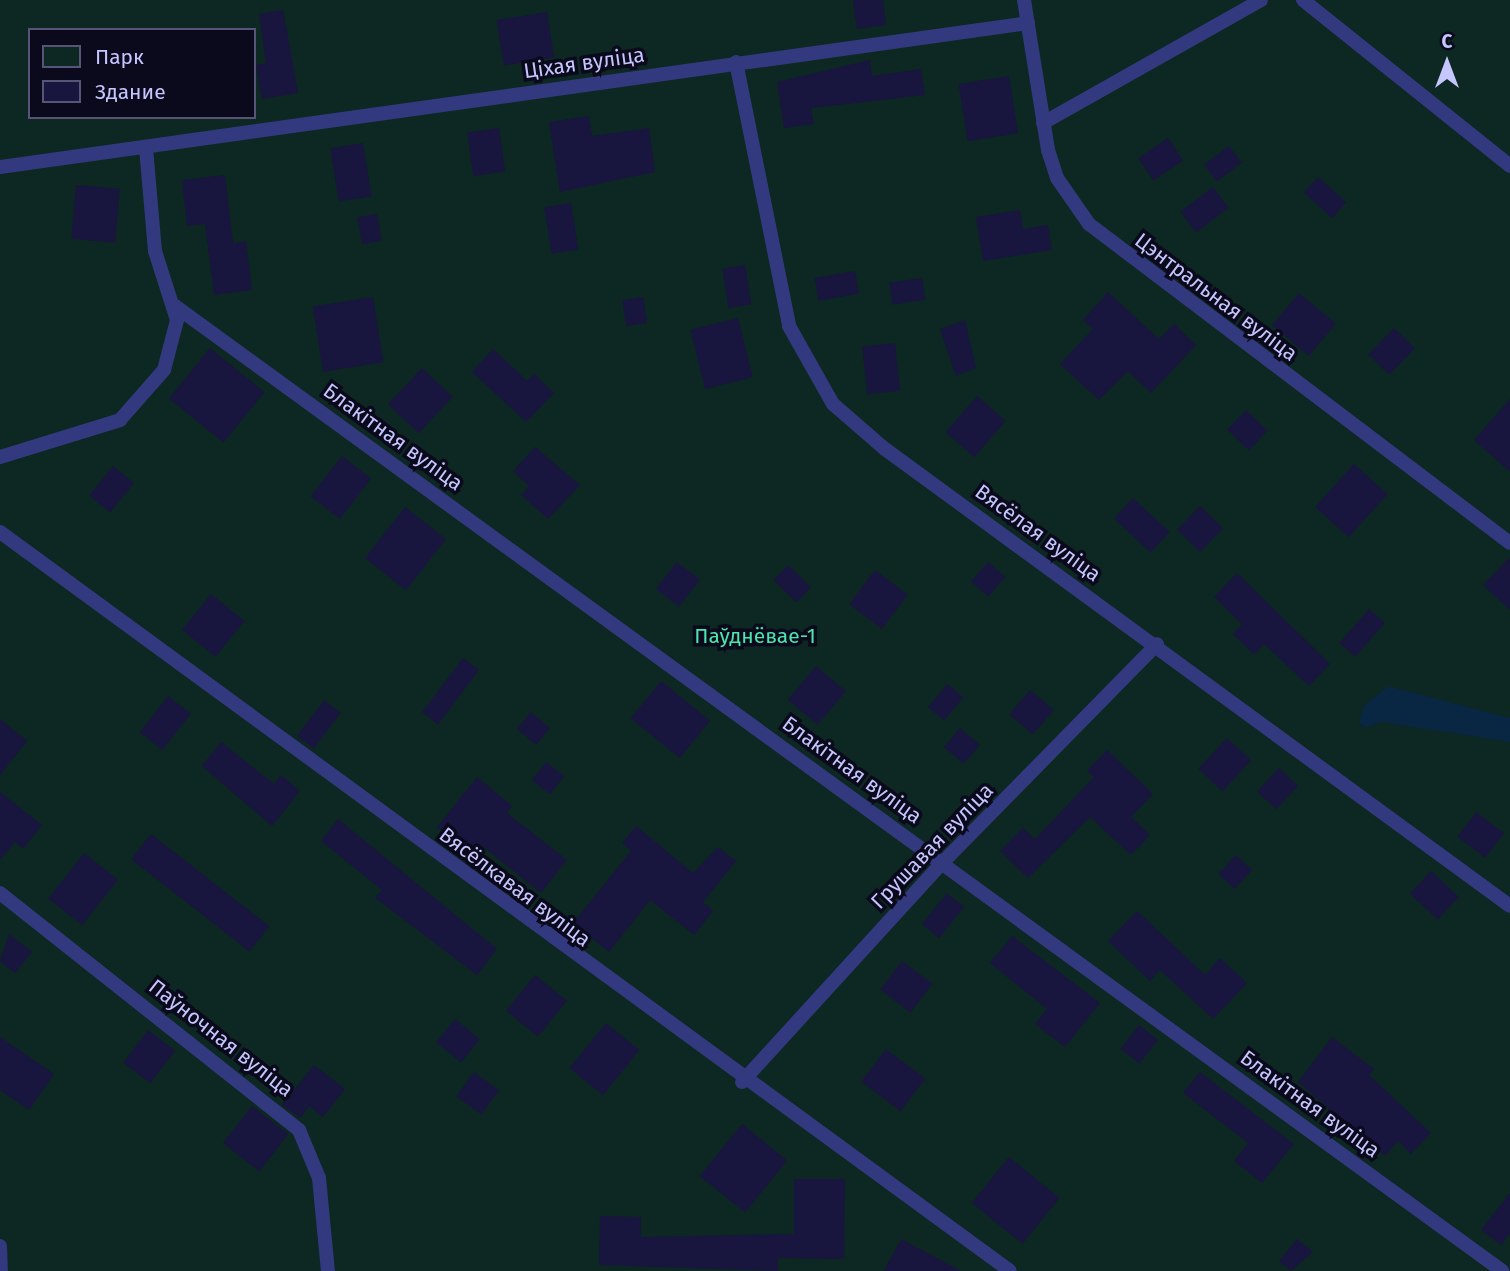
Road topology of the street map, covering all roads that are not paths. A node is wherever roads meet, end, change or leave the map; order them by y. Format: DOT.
graph roads {
  1 [pos="1024,0"];
  2 [pos="1261,0"];
  3 [pos="1303,0"];
  4 [pos="1028,23"];
  5 [pos="736,62"];
  6 [pos="1042,123"];
  7 [pos="146,148"];
  8 [pos="1510,166"];
  9 [pos="0,167"];
  10 [pos="176,306"];
  11 [pos="0,457"];
  12 [pos="0,532"];
  13 [pos="1510,542"];
  14 [pos="1157,645"];
  15 [pos="944,862"];
  16 [pos="0,893"];
  17 [pos="1510,906"];
  18 [pos="742,1082"];
  19 [pos="0,1246"];
  20 [pos="1,1271"];
  21 [pos="328,1271"];
  22 [pos="1010,1271"];
  23 [pos="1502,1271"];
  1 -- 4 [label="lane, Цэнтральная вуліца"];
  2 -- 6 [label="lane"];
  3 -- 8 [label="lane"];
  4 -- 5 [label="lane, Ціхая вуліца"];
  4 -- 6 [label="lane, Цэнтральная вуліца"];
  5 -- 7 [label="lane, Ціхая вуліца"];
  5 -- 14 [label="lane, Вясёлая вуліца"];
  6 -- 13 [label="lane, Цэнтральная вуліца"];
  7 -- 9 [label="lane, Ціхая вуліца"];
  7 -- 10 [label="lane"];
  10 -- 11 [label="lane"];
  10 -- 15 [label="lane, Блакітная вуліца"];
  12 -- 18 [label="lane, Вясёлкавая вуліца"];
  14 -- 15 [label="lane, Грушавая вуліца"];
  14 -- 17 [label="lane, Вясёлая вуліца"];
  15 -- 18 [label="lane, Грушавая вуліца"];
  15 -- 23 [label="lane, Блакітная вуліца"];
  16 -- 21 [label="lane, Паўночная вуліца"];
  18 -- 22 [label="lane, Вясёлкавая вуліца"];
  19 -- 20 [label="lane"];
}
